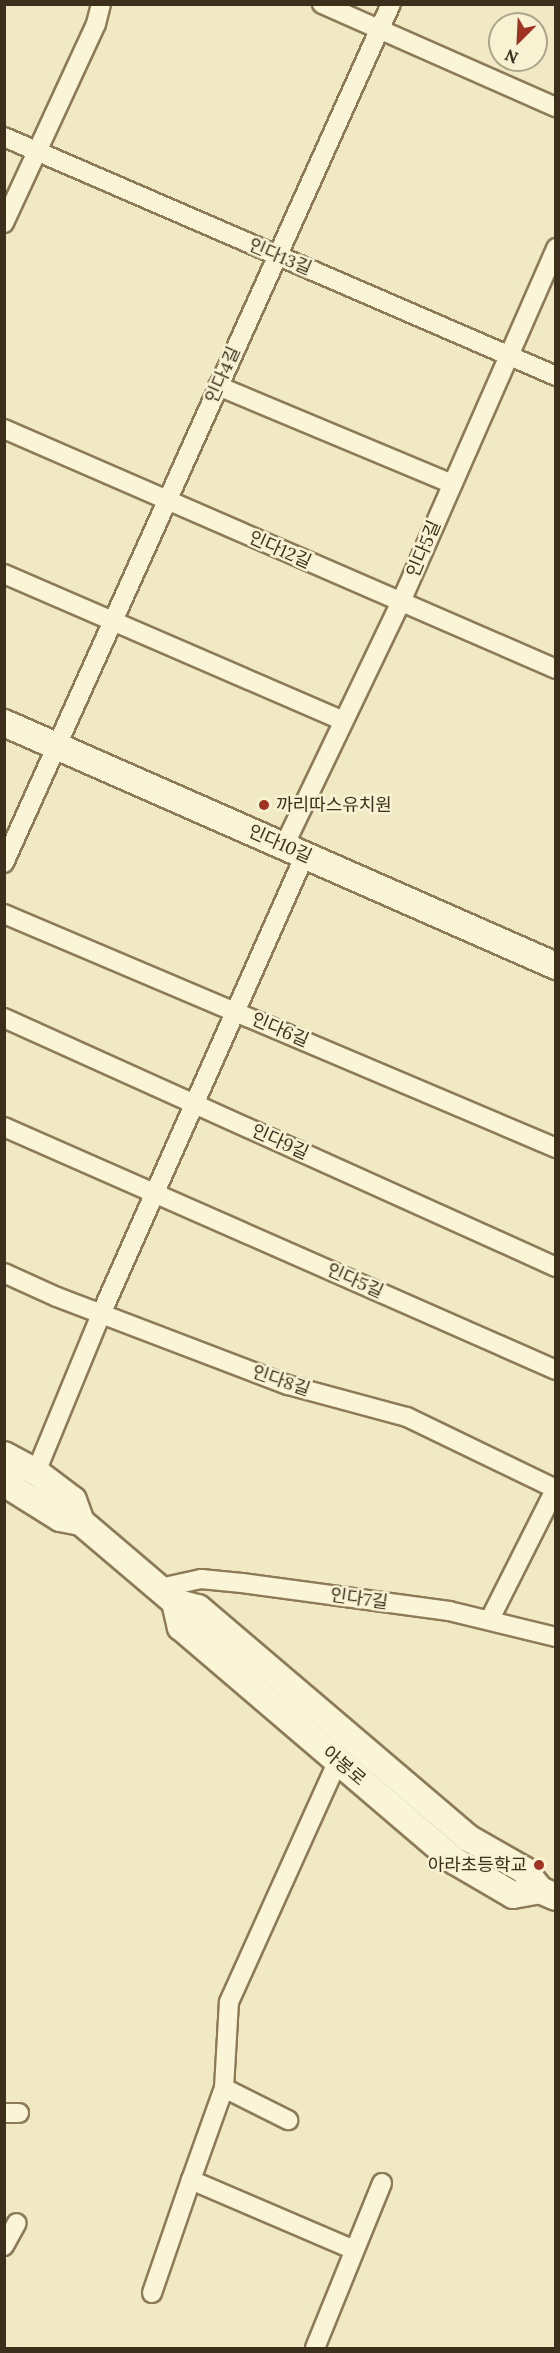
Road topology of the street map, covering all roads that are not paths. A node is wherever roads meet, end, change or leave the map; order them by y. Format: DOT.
graph roads {
  1 [pos="101,4"];
  2 [pos="322,4"];
  3 [pos="391,4"];
  4 [pos="380,30"];
  5 [pos="555,107"];
  6 [pos="4,137"];
  7 [pos="36,151"];
  8 [pos="4,223"];
  9 [pos="555,248"];
  10 [pos="276,255"];
  11 [pos="507,356"];
  12 [pos="555,376"];
  13 [pos="218,386"];
  14 [pos="4,429"];
  15 [pos="452,484"];
  16 [pos="166,500"];
  17 [pos="4,574"];
  18 [pos="400,604"];
  19 [pos="112,620"];
  20 [pos="555,669"];
  21 [pos="344,721"];
  22 [pos="4,723"];
  23 [pos="56,746"];
  24 [pos="295,851"];
  25 [pos="4,863"];
  26 [pos="4,914"];
  27 [pos="555,966"];
  28 [pos="236,1010"];
  29 [pos="4,1018"];
  30 [pos="194,1103"];
  31 [pos="4,1127"];
  32 [pos="555,1148"];
  33 [pos="155,1191"];
  34 [pos="555,1267"];
  35 [pos="4,1273"];
  36 [pos="100,1314"];
  37 [pos="555,1370"];
  38 [pos="4,1455"];
  39 [pos="36,1472"];
  40 [pos="4,1483"];
  41 [pos="555,1489"];
  42 [pos="81,1521"];
  43 [pos="168,1595"];
  44 [pos="490,1619"];
  45 [pos="555,1637"];
  46 [pos="338,1761"];
  47 [pos="548,1894"];
  48 [pos="224,2088"];
  49 [pos="288,2120"];
  50 [pos="191,2180"];
  51 [pos="382,2183"];
  52 [pos="17,2223"];
  53 [pos="4,2246"];
  54 [pos="354,2250"];
  55 [pos="152,2293"];
  56 [pos="315,2349"];
  1 -- 7 [label="street"];
  2 -- 4 [label="street"];
  3 -- 4 [label="street, 인다4길"];
  4 -- 5 [label="street"];
  4 -- 10 [label="street, 인다4길"];
  6 -- 7 [label="street, 인다13길"];
  7 -- 8 [label="street"];
  7 -- 10 [label="street, 인다13길"];
  9 -- 11 [label="street, 인다5길"];
  10 -- 11 [label="street, 인다13길"];
  10 -- 13 [label="street, 인다4길"];
  11 -- 12 [label="street, 인다13길"];
  11 -- 15 [label="street, 인다5길"];
  13 -- 15 [label="street"];
  13 -- 16 [label="street, 인다4길"];
  14 -- 16 [label="street, 인다12길"];
  15 -- 18 [label="street, 인다5길"];
  16 -- 18 [label="street, 인다12길"];
  16 -- 19 [label="street, 인다4길"];
  17 -- 19 [label="street"];
  18 -- 20 [label="street, 인다12길"];
  18 -- 21 [label="street, 인다5길"];
  19 -- 21 [label="street"];
  19 -- 23 [label="street, 인다4길"];
  21 -- 24 [label="street, 인다5길"];
  22 -- 23 [label="main road, 인다10길"];
  23 -- 24 [label="main road, 인다10길"];
  23 -- 25 [label="street, 인다4길"];
  24 -- 27 [label="main road, 인다10길"];
  24 -- 28 [label="street, 인다5길"];
  26 -- 28 [label="street, 인다6길"];
  28 -- 30 [label="street, 인다5길"];
  28 -- 32 [label="street, 인다6길"];
  29 -- 30 [label="street, 인다9길"];
  30 -- 33 [label="street, 인다5길"];
  30 -- 34 [label="street, 인다9길"];
  31 -- 33 [label="street, 인다5길"];
  33 -- 36 [label="street, 인다5길"];
  33 -- 37 [label="street, 인다5길"];
  35 -- 36 [label="street, 인다8길"];
  36 -- 39 [label="street, 인다5길"];
  36 -- 41 [label="street, 인다8길"];
  38 -- 39 [label="main road, 아봉로"];
  39 -- 42 [label="main road, 아봉로"];
  40 -- 42 [label="main road, 아봉로"];
  41 -- 44 [label="street"];
  42 -- 43 [label="main road, 아봉로"];
  43 -- 44 [label="street, 인다7길"];
  43 -- 46 [label="main road, 아봉로"];
  43 -- 47 [label="main road, 아봉로"];
  44 -- 45 [label="street, 인다7길"];
  46 -- 47 [label="main road, 아봉로"];
  46 -- 48 [label="street"];
  48 -- 49 [label="street"];
  48 -- 50 [label="street"];
  50 -- 54 [label="street"];
  50 -- 55 [label="street"];
  51 -- 54 [label="street"];
  52 -- 53 [label="street"];
  54 -- 56 [label="street"];
}
